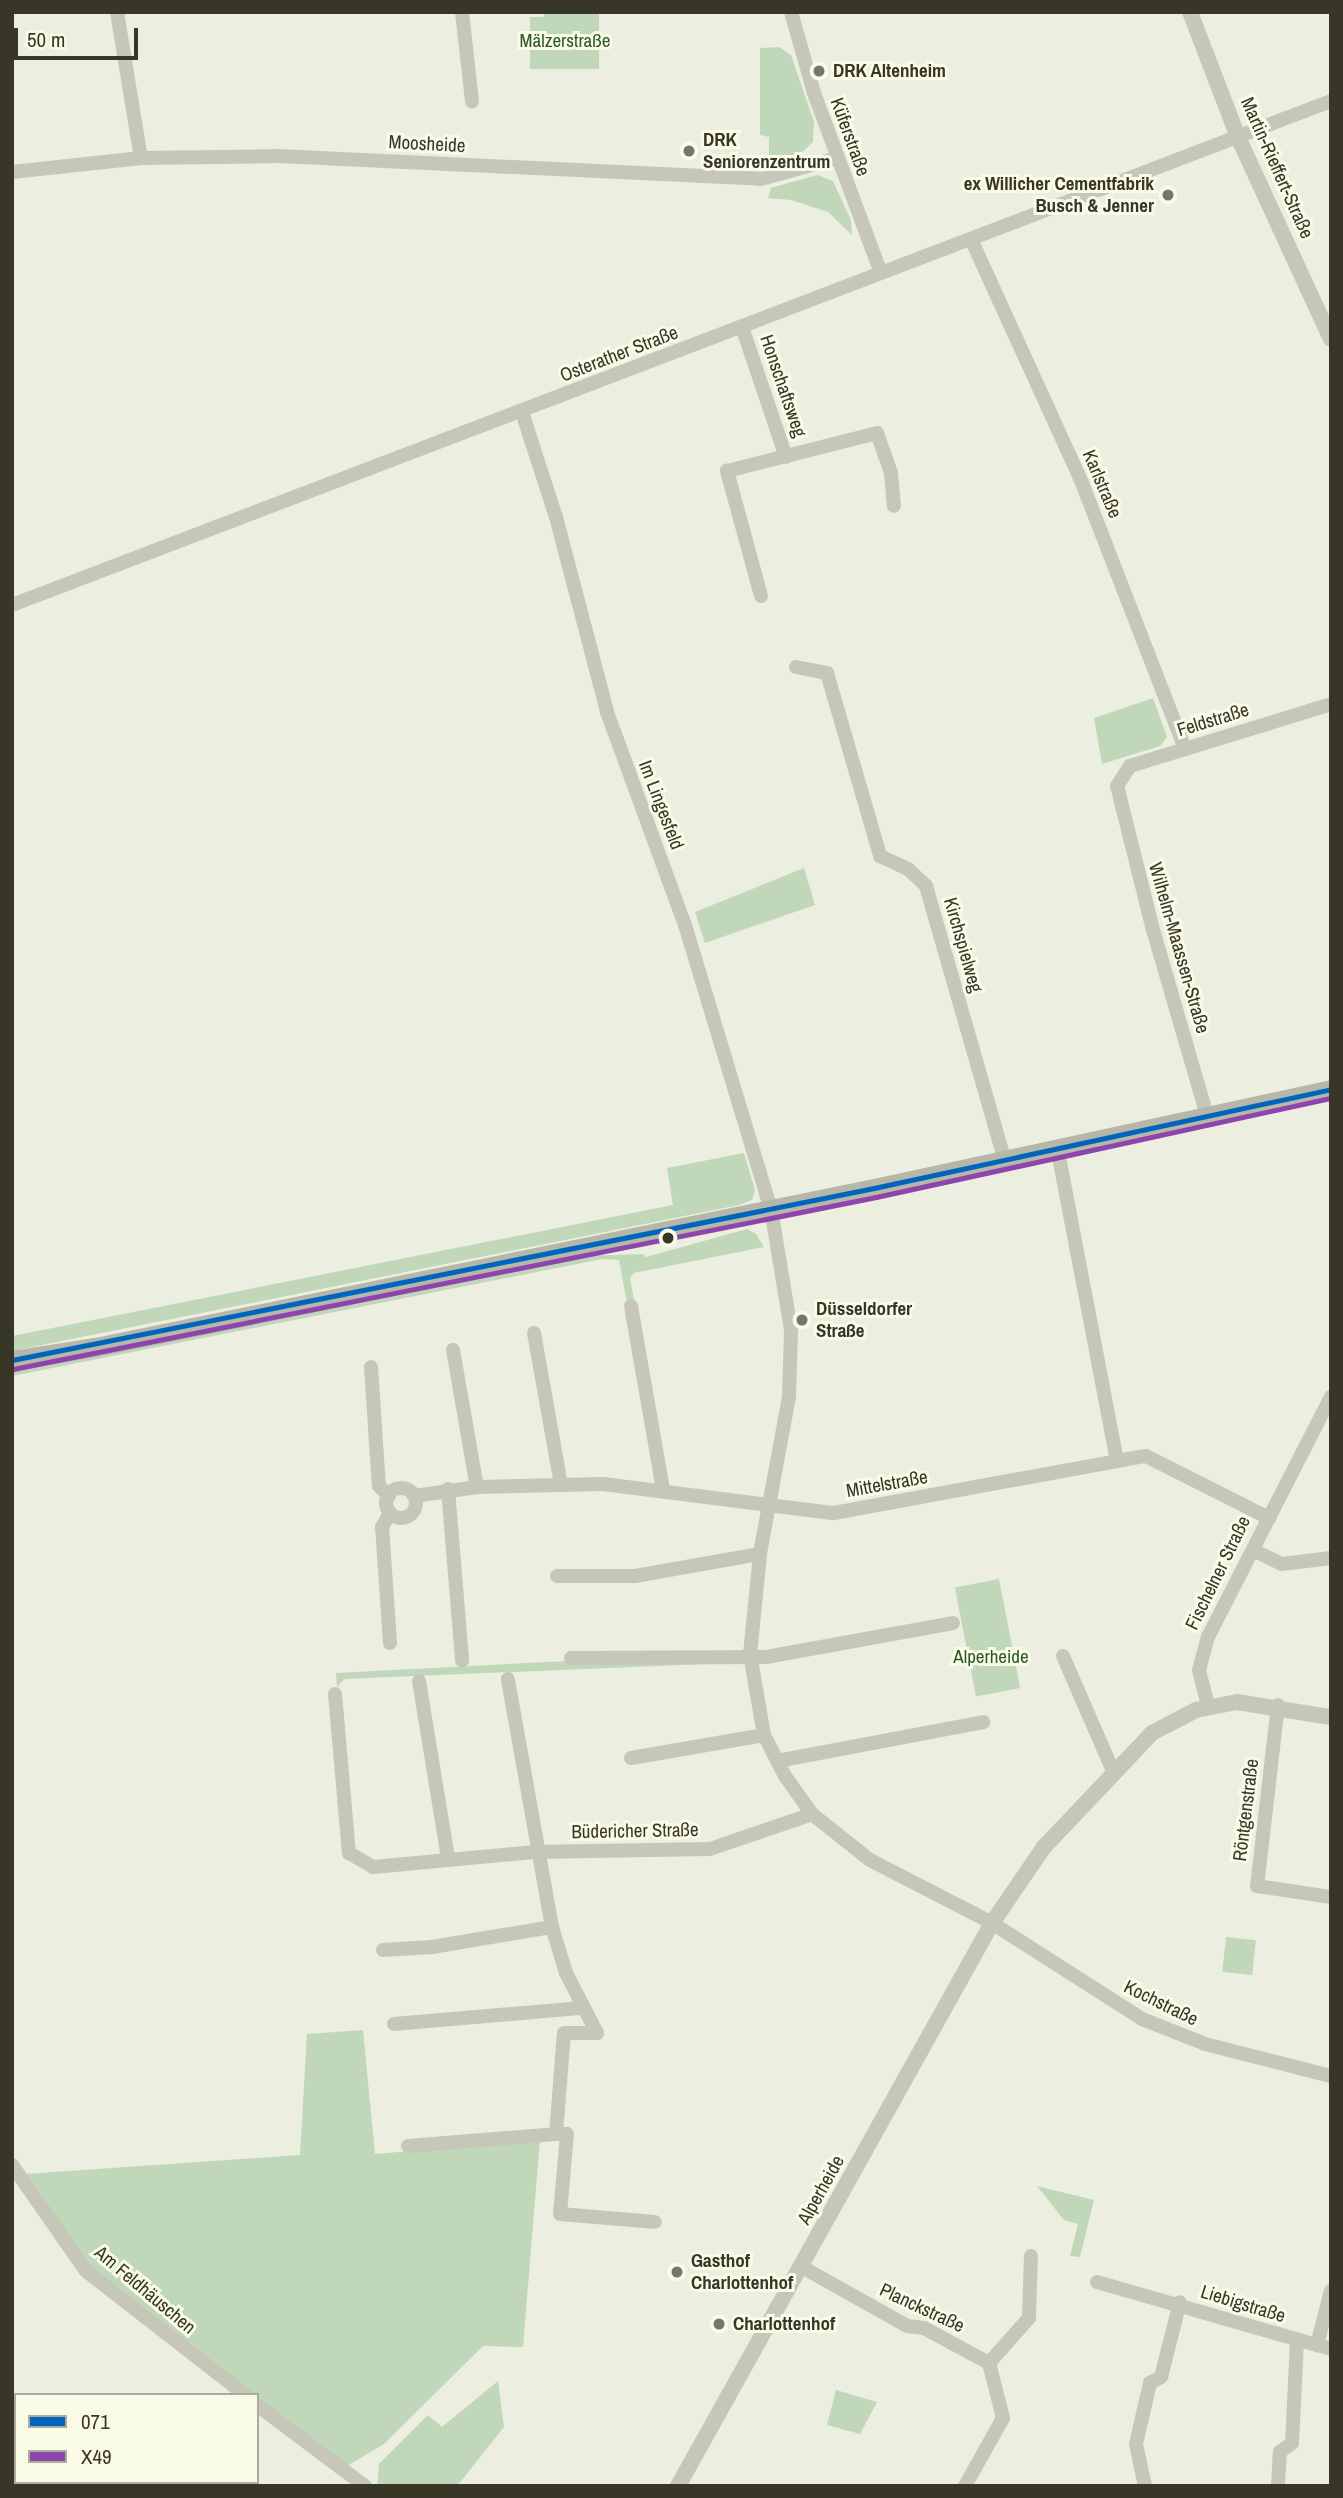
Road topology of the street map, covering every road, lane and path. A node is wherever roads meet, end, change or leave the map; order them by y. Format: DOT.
graph roads {
  1 [pos="117,12"];
  2 [pos="462,12"];
  3 [pos="791,12"];
  4 [pos="1190,12"];
  5 [pos="472,101"];
  6 [pos="1331,101"];
  7 [pos="1238,137"];
  8 [pos="837,158"];
  9 [pos="141,159"];
  10 [pos="12,172"];
  11 [pos="971,239"];
  12 [pos="881,273"];
  13 [pos="742,327"];
  14 [pos="1331,339"];
  15 [pos="522,412"];
  16 [pos="786,457"];
  17 [pos="894,506"];
  18 [pos="761,596"];
  19 [pos="12,605"];
  20 [pos="796,667"];
  21 [pos="1331,705"];
  22 [pos="1185,749"];
  23 [pos="1117,786"];
  24 [pos="1331,1089"];
  25 [pos="1208,1119"];
  26 [pos="1058,1151"];
  27 [pos="1004,1161"];
  28 [pos="771,1209"];
  29 [pos="631,1306"];
  30 [pos="534,1333"];
  31 [pos="453,1350"];
  32 [pos="12,1360"];
  33 [pos="371,1367"];
  34 [pos="1331,1397"];
  35 [pos="1117,1461"];
  36 [pos="561,1484"];
  37 [pos="477,1487"];
  38 [pos="448,1489"];
  39 [pos="663,1490"];
  40 [pos="389,1496"];
  41 [pos="414,1496"];
  42 [pos="769,1507"];
  43 [pos="390,1513"];
  44 [pos="1269,1518"];
  45 [pos="1252,1550"];
  46 [pos="760,1555"];
  47 [pos="1331,1558"];
  48 [pos="557,1576"];
  49 [pos="953,1623"];
  50 [pos="390,1643"];
  51 [pos="750,1654"];
  52 [pos="1063,1656"];
  53 [pos="571,1658"];
  54 [pos="462,1660"];
  55 [pos="508,1679"];
  56 [pos="419,1681"];
  57 [pos="335,1694"];
  58 [pos="1278,1705"];
  59 [pos="1208,1706"];
  60 [pos="1331,1717"];
  61 [pos="983,1722"];
  62 [pos="764,1735"];
  63 [pos="631,1758"];
  64 [pos="777,1761"];
  65 [pos="1114,1771"];
  66 [pos="813,1814"];
  67 [pos="536,1852"];
  68 [pos="448,1860"];
  69 [pos="1331,1897"];
  70 [pos="992,1923"];
  71 [pos="552,1927"];
  72 [pos="383,1950"];
  73 [pos="582,2008"];
  74 [pos="394,2024"];
  75 [pos="1331,2076"];
  76 [pos="556,2134"];
  77 [pos="408,2146"];
  78 [pos="12,2165"];
  79 [pos="655,2222"];
  80 [pos="1031,2256"];
  81 [pos="802,2267"];
  82 [pos="1097,2282"];
  83 [pos="1331,2291"];
  84 [pos="1180,2302"];
  85 [pos="1297,2340"];
  86 [pos="1324,2347"];
  87 [pos="989,2363"];
  88 [pos="242,2393"];
  89 [pos="259,2406"];
  90 [pos="365,2486"];
  91 [pos="678,2486"];
  92 [pos="965,2486"];
  93 [pos="1145,2486"];
  94 [pos="1278,2486"];
  1 -- 9 [label="street"];
  2 -- 5 [label="street"];
  3 -- 8 [label="street, Küferstraße"];
  4 -- 7 [label="street, Martin-Rieffert-Straße"];
  6 -- 7 [label="street, Osterather Straße"];
  7 -- 11 [label="street, Osterather Straße"];
  7 -- 14 [label="street, Martin-Rieffert-Straße"];
  8 -- 9 [label="street, Moosheide"];
  8 -- 12 [label="street, Küferstraße"];
  9 -- 10 [label="street, Moosheide"];
  11 -- 12 [label="street, Osterather Straße"];
  11 -- 22 [label="street, Karlstraße"];
  12 -- 13 [label="street, Osterather Straße"];
  13 -- 15 [label="street, Osterather Straße"];
  13 -- 16 [label="street, Honschaftsweg"];
  15 -- 19 [label="street, Osterather Straße"];
  15 -- 28 [label="street, Im Lingesfeld"];
  16 -- 17 [label="street, Honschaftsweg"];
  16 -- 18 [label="street, Honschaftsweg"];
  20 -- 27 [label="street, Kirchspielweg"];
  21 -- 22 [label="street, Feldstraße"];
  22 -- 23 [label="street, Feldstraße"];
  23 -- 25 [label="street, Wilhelm-Maassen-Straße"];
  24 -- 25 [label="main road"];
  25 -- 26 [label="main road"];
  26 -- 27 [label="main road"];
  26 -- 35 [label="street"];
  27 -- 28 [label="main road"];
  28 -- 32 [label="main road"];
  28 -- 42 [label="street"];
  29 -- 39 [label="street"];
  30 -- 36 [label="street"];
  31 -- 37 [label="street"];
  33 -- 40 [label="street"];
  34 -- 44 [label="street, Fischelner Straße"];
  35 -- 42 [label="street, Mittelstraße"];
  35 -- 44 [label="street, Mittelstraße"];
  36 -- 37 [label="street, Mittelstraße"];
  36 -- 39 [label="street, Mittelstraße"];
  37 -- 38 [label="street, Mittelstraße"];
  38 -- 41 [label="street, Mittelstraße"];
  38 -- 54 [label="street"];
  39 -- 42 [label="street, Mittelstraße"];
  40 -- 41 [label="street, Mittelstraße"];
  40 -- 43 [label="street"];
  41 -- 43 [label="street"];
  42 -- 46 [label="street"];
  43 -- 50 [label="street"];
  44 -- 45 [label="street, Fischelner Straße"];
  45 -- 47 [label="street"];
  45 -- 59 [label="street, Fischelner Straße"];
  46 -- 48 [label="street"];
  46 -- 51 [label="street"];
  49 -- 51 [label="street"];
  51 -- 53 [label="street"];
  51 -- 62 [label="street"];
  52 -- 65 [label="street"];
  55 -- 67 [label="street"];
  56 -- 68 [label="street"];
  57 -- 68 [label="street, Büdericher Straße"];
  58 -- 59 [label="street"];
  58 -- 60 [label="street"];
  58 -- 69 [label="street, Röntgenstraße"];
  59 -- 65 [label="street"];
  61 -- 64 [label="street"];
  62 -- 63 [label="street"];
  62 -- 64 [label="street"];
  64 -- 66 [label="street"];
  65 -- 70 [label="street, Alperheide"];
  66 -- 67 [label="street, Büdericher Straße"];
  66 -- 70 [label="street"];
  67 -- 68 [label="street, Büdericher Straße"];
  67 -- 71 [label="street"];
  70 -- 75 [label="street, Kochstraße"];
  70 -- 81 [label="street, Alperheide"];
  71 -- 72 [label="street"];
  71 -- 73 [label="street"];
  73 -- 74 [label="street"];
  73 -- 76 [label="street"];
  76 -- 77 [label="street"];
  76 -- 79 [label="street"];
  78 -- 88 [label="street, Am Feldhäuschen"];
  80 -- 87 [label="street"];
  81 -- 87 [label="street, Planckstraße"];
  81 -- 91 [label="street, Alperheide"];
  82 -- 84 [label="street, Liebigstraße"];
  83 -- 86 [label="street"];
  84 -- 85 [label="street, Liebigstraße"];
  84 -- 93 [label="street, Liebigstraße"];
  85 -- 86 [label="street"];
  85 -- 94 [label="street"];
  87 -- 92 [label="street"];
  89 -- 90 [label="street"];
}
